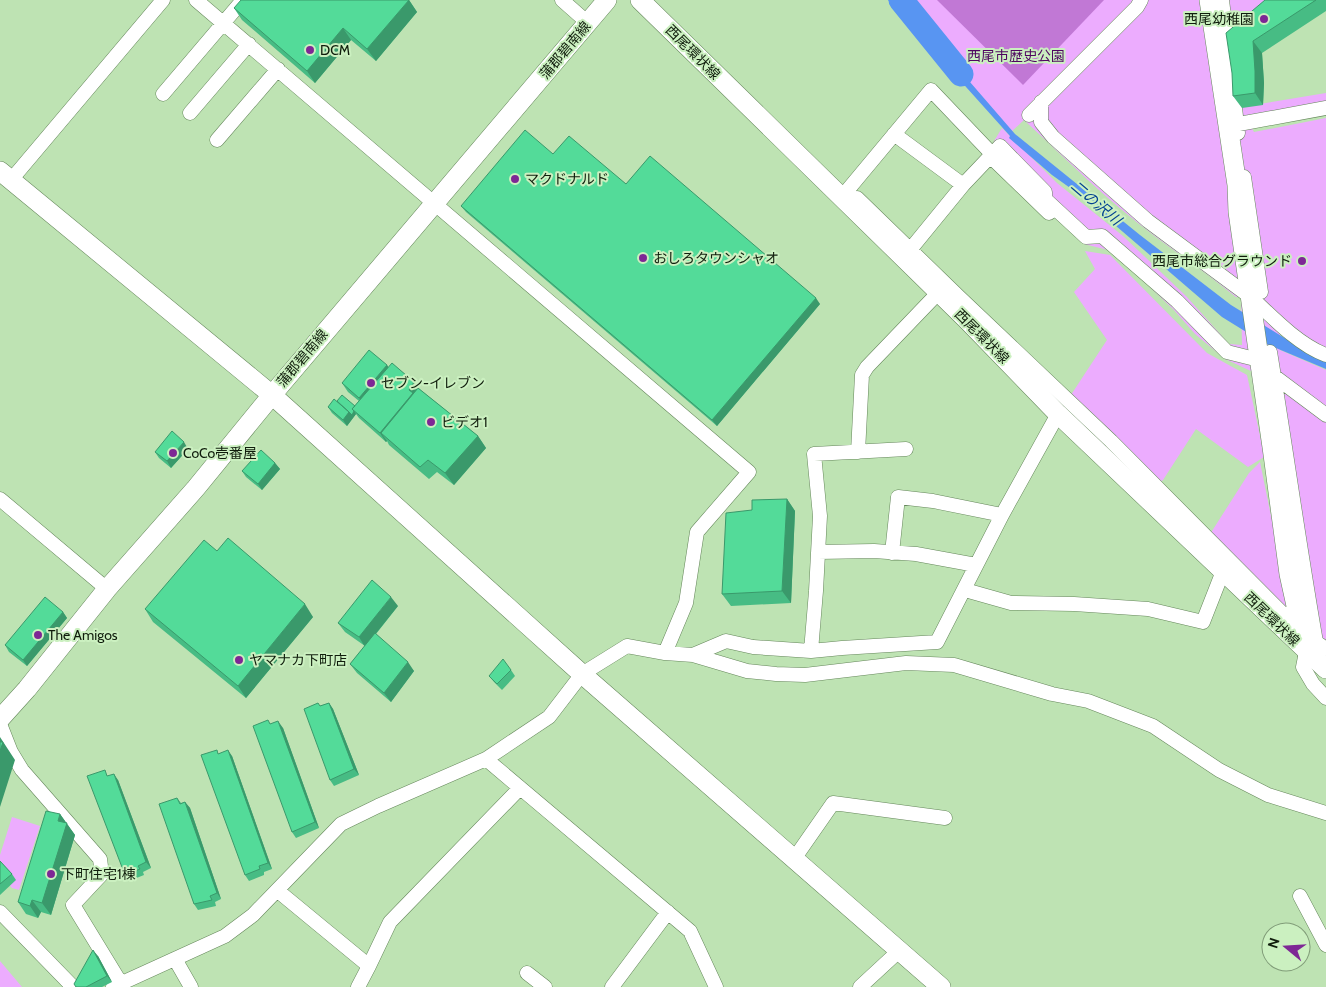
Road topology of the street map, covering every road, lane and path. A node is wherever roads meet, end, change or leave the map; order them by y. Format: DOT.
graph roads {
  1 [pos="164,0"];
  2 [pos="196,0"];
  3 [pos="243,0"];
  4 [pos="562,0"];
  5 [pos="607,0"];
  6 [pos="640,0"];
  7 [pos="1141,0"];
  8 [pos="1202,0"];
  9 [pos="1208,0"];
  10 [pos="1222,0"];
  11 [pos="588,22"];
  12 [pos="224,23"];
  13 [pos="249,44"];
  14 [pos="278,69"];
  15 [pos="163,94"];
  16 [pos="1326,100"];
  17 [pos="1041,102"];
  18 [pos="1326,108"];
  19 [pos="190,113"];
  20 [pos="1029,115"];
  21 [pos="1233,122"];
  22 [pos="894,134"];
  23 [pos="217,140"];
  24 [pos="994,152"];
  25 [pos="6,176"];
  26 [pos="964,185"];
  27 [pos="849,198"];
  28 [pos="435,202"];
  29 [pos="1084,247"];
  30 [pos="907,254"];
  31 [pos="1242,272"];
  32 [pos="938,293"];
  33 [pos="1252,297"];
  34 [pos="1270,352"];
  35 [pos="1326,354"];
  36 [pos="1262,370"];
  37 [pos="272,395"];
  38 [pos="1058,414"];
  39 [pos="1326,415"];
  40 [pos="906,449"];
  41 [pos="858,452"];
  42 [pos="0,499"];
  43 [pos="1002,515"];
  44 [pos="818,552"];
  45 [pos="892,553"];
  46 [pos="976,565"];
  47 [pos="1223,571"];
  48 [pos="107,589"];
  49 [pos="965,590"];
  50 [pos="1326,649"];
  51 [pos="811,651"];
  52 [pos="1306,652"];
  53 [pos="665,653"];
  54 [pos="693,654"];
  55 [pos="1326,670"];
  56 [pos="582,674"];
  57 [pos="1326,698"];
  58 [pos="0,719"];
  59 [pos="0,724"];
  60 [pos="486,760"];
  61 [pos="520,788"];
  62 [pos="1326,812"];
  63 [pos="945,818"];
  64 [pos="794,859"];
  65 [pos="278,891"];
  66 [pos="1300,896"];
  67 [pos="0,912"];
  68 [pos="668,912"];
  69 [pos="1325,940"];
  70 [pos="99,950"];
  71 [pos="900,950"];
  72 [pos="175,959"];
  73 [pos="90,965"];
  74 [pos="368,966"];
  75 [pos="527,973"];
  76 [pos="76,984"];
  77 [pos="117,985"];
  78 [pos="618,985"];
  79 [pos="191,987"];
  80 [pos="358,987"];
  81 [pos="545,987"];
  82 [pos="716,987"];
  83 [pos="860,987"];
  84 [pos="941,987"];
  1 -- 25 [label="street"];
  2 -- 12 [label="street"];
  3 -- 12 [label="street"];
  4 -- 11 [label="street"];
  5 -- 11 [label="main road, 蒲郡碧南線"];
  6 -- 27 [label="main road, 西尾環状線"];
  7 -- 17 [label="street"];
  8 -- 31 [label="street"];
  9 -- 21 [label="main road"];
  10 -- 21 [label="street"];
  11 -- 28 [label="main road, 蒲郡碧南線"];
  12 -- 13 [label="street"];
  12 -- 15 [label="street"];
  13 -- 14 [label="street"];
  13 -- 19 [label="street"];
  14 -- 23 [label="street"];
  14 -- 28 [label="street"];
  16 -- 21 [label="street"];
  17 -- 20 [label="street"];
  17 -- 33 [label="street"];
  18 -- 21 [label="street"];
  21 -- 33 [label="main road"];
  22 -- 24 [label="street"];
  22 -- 26 [label="street"];
  22 -- 27 [label="street"];
  24 -- 26 [label="street"];
  24 -- 29 [label="street"];
  24 -- 36 [label="street"];
  25 -- 37 [label="main road"];
  26 -- 30 [label="street"];
  27 -- 30 [label="main road, 西尾環状線"];
  28 -- 37 [label="main road, 蒲郡碧南線"];
  28 -- 53 [label="street"];
  30 -- 32 [label="main road, 西尾環状線"];
  30 -- 36 [label="street"];
  32 -- 38 [label="main road, 西尾環状線"];
  32 -- 41 [label="street"];
  33 -- 35 [label="street"];
  33 -- 36 [label="main road"];
  34 -- 36 [label="street"];
  36 -- 39 [label="street"];
  36 -- 50 [label="street"];
  36 -- 52 [label="main road"];
  37 -- 48 [label="main road, 蒲郡碧南線"];
  37 -- 56 [label="main road"];
  38 -- 43 [label="street"];
  38 -- 47 [label="main road, 西尾環状線"];
  40 -- 41 [label="street"];
  41 -- 44 [label="street"];
  42 -- 48 [label="street"];
  43 -- 45 [label="street"];
  43 -- 46 [label="street"];
  44 -- 45 [label="street"];
  44 -- 51 [label="street"];
  45 -- 46 [label="street"];
  46 -- 49 [label="street"];
  47 -- 49 [label="street"];
  47 -- 52 [label="main road, 西尾環状線"];
  48 -- 58 [label="main road, 蒲郡碧南線"];
  49 -- 51 [label="street"];
  51 -- 54 [label="street"];
  52 -- 55 [label="main road, 西尾環状線"];
  52 -- 57 [label="street"];
  53 -- 54 [label="street"];
  53 -- 56 [label="street"];
  54 -- 62 [label="street"];
  56 -- 60 [label="street"];
  56 -- 64 [label="main road"];
  59 -- 70 [label="street"];
  60 -- 61 [label="street"];
  60 -- 65 [label="street"];
  61 -- 68 [label="street"];
  61 -- 74 [label="street"];
  63 -- 64 [label="street"];
  64 -- 71 [label="main road"];
  65 -- 72 [label="street"];
  65 -- 74 [label="street"];
  66 -- 69 [label="street"];
  67 -- 76 [label="street"];
  68 -- 78 [label="street"];
  68 -- 82 [label="street"];
  70 -- 73 [label="street"];
  70 -- 77 [label="street"];
  71 -- 83 [label="street"];
  71 -- 84 [label="main road"];
  72 -- 77 [label="street"];
  72 -- 79 [label="street"];
  74 -- 80 [label="street"];
  75 -- 81 [label="street"];
}
